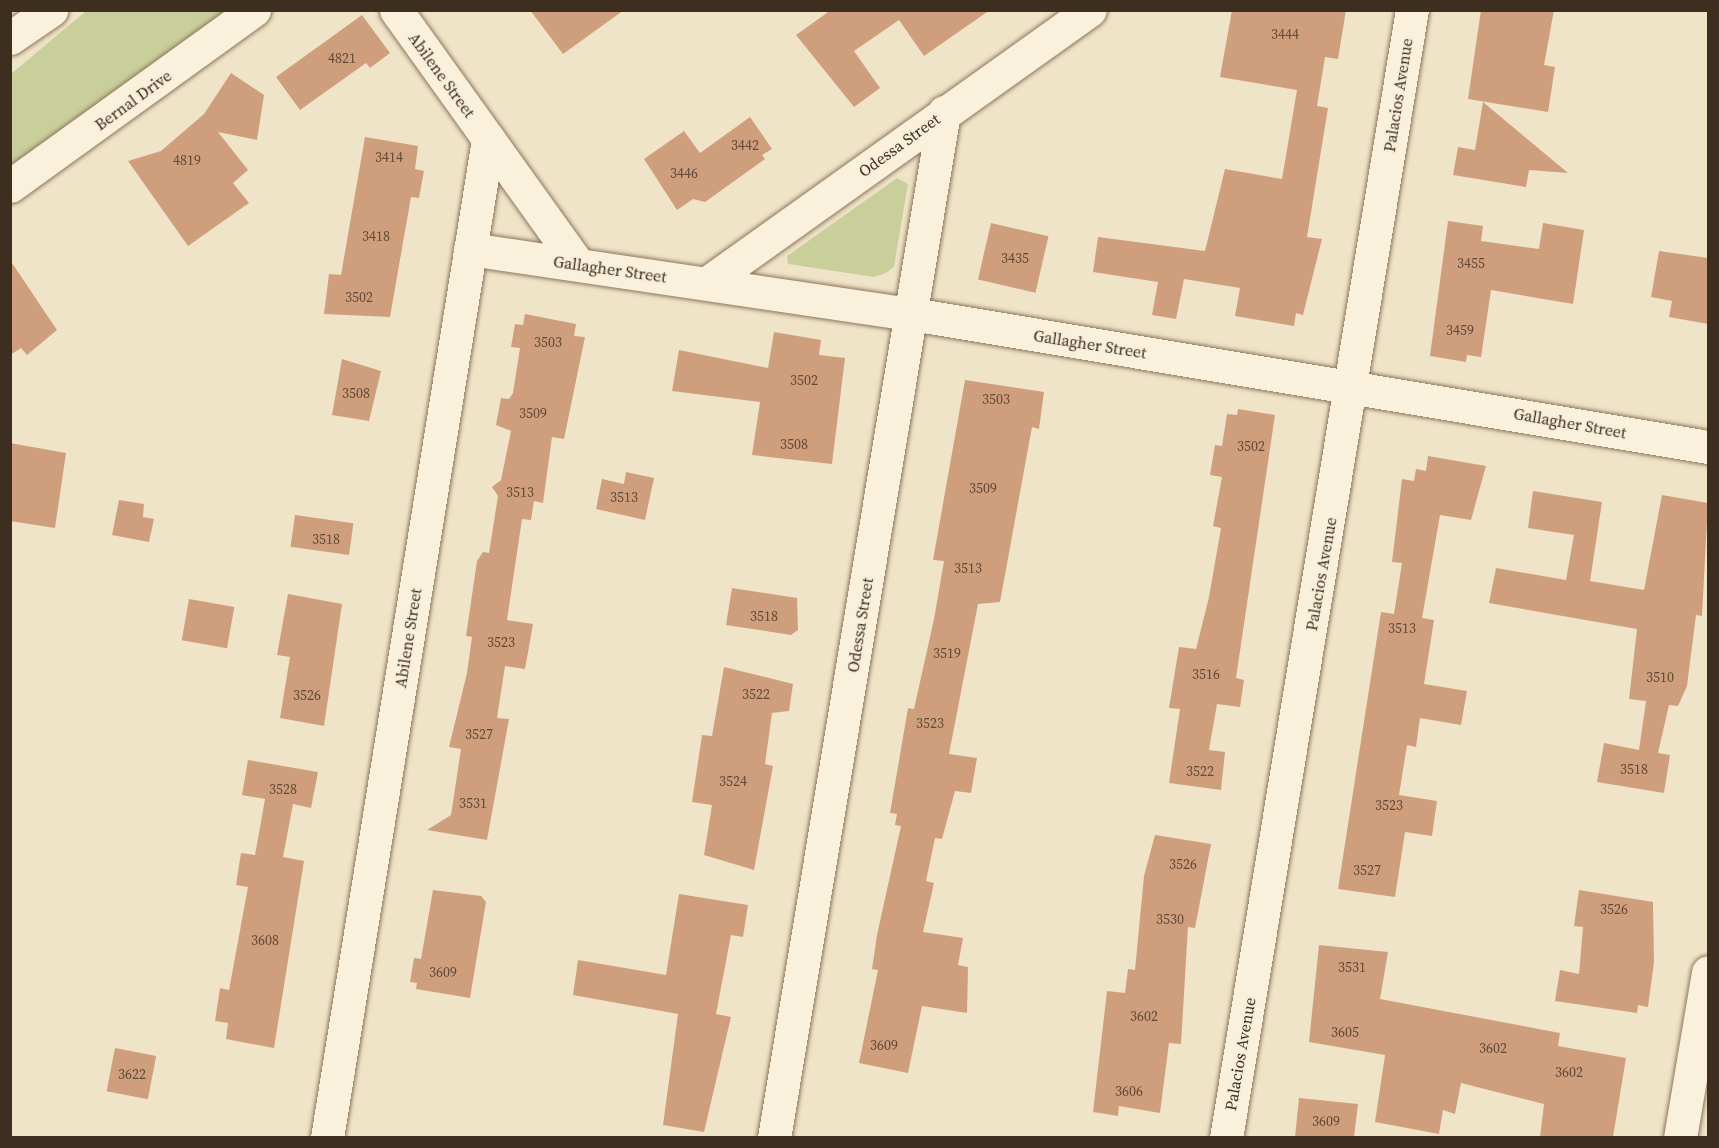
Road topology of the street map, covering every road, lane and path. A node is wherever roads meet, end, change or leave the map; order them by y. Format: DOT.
graph roads {
  1 [pos="51,10"];
  2 [pos="254,10"];
  3 [pos="396,10"];
  4 [pos="1090,10"];
  5 [pos="1412,10"];
  6 [pos="10,38"];
  7 [pos="944,112"];
  8 [pos="488,139"];
  9 [pos="10,186"];
  10 [pos="470,249"];
  11 [pos="578,264"];
  12 [pos="707,283"];
  13 [pos="912,314"];
  14 [pos="1353,387"];
  15 [pos="1708,447"];
  16 [pos="1708,972"];
  17 [pos="327,1137"];
  18 [pos="774,1137"];
  19 [pos="1226,1137"];
  20 [pos="1680,1137"];
  1 -- 6 [label="street"];
  2 -- 9 [label="street, Bernal Drive"];
  3 -- 8 [label="street, Abilene Street"];
  4 -- 7 [label="street, Odessa Street"];
  5 -- 14 [label="street, Palacios Avenue"];
  7 -- 12 [label="street, Odessa Street"];
  7 -- 13 [label="street, Odessa Street"];
  8 -- 10 [label="street, Abilene Street"];
  8 -- 11 [label="street, Abilene Street"];
  10 -- 11 [label="street, Gallagher Street"];
  10 -- 17 [label="street, Abilene Street"];
  11 -- 12 [label="street, Gallagher Street"];
  12 -- 13 [label="street, Gallagher Street"];
  13 -- 14 [label="street, Gallagher Street"];
  13 -- 18 [label="street, Odessa Street"];
  14 -- 15 [label="street, Gallagher Street"];
  14 -- 19 [label="street, Palacios Avenue"];
  16 -- 20 [label="street"];
}
